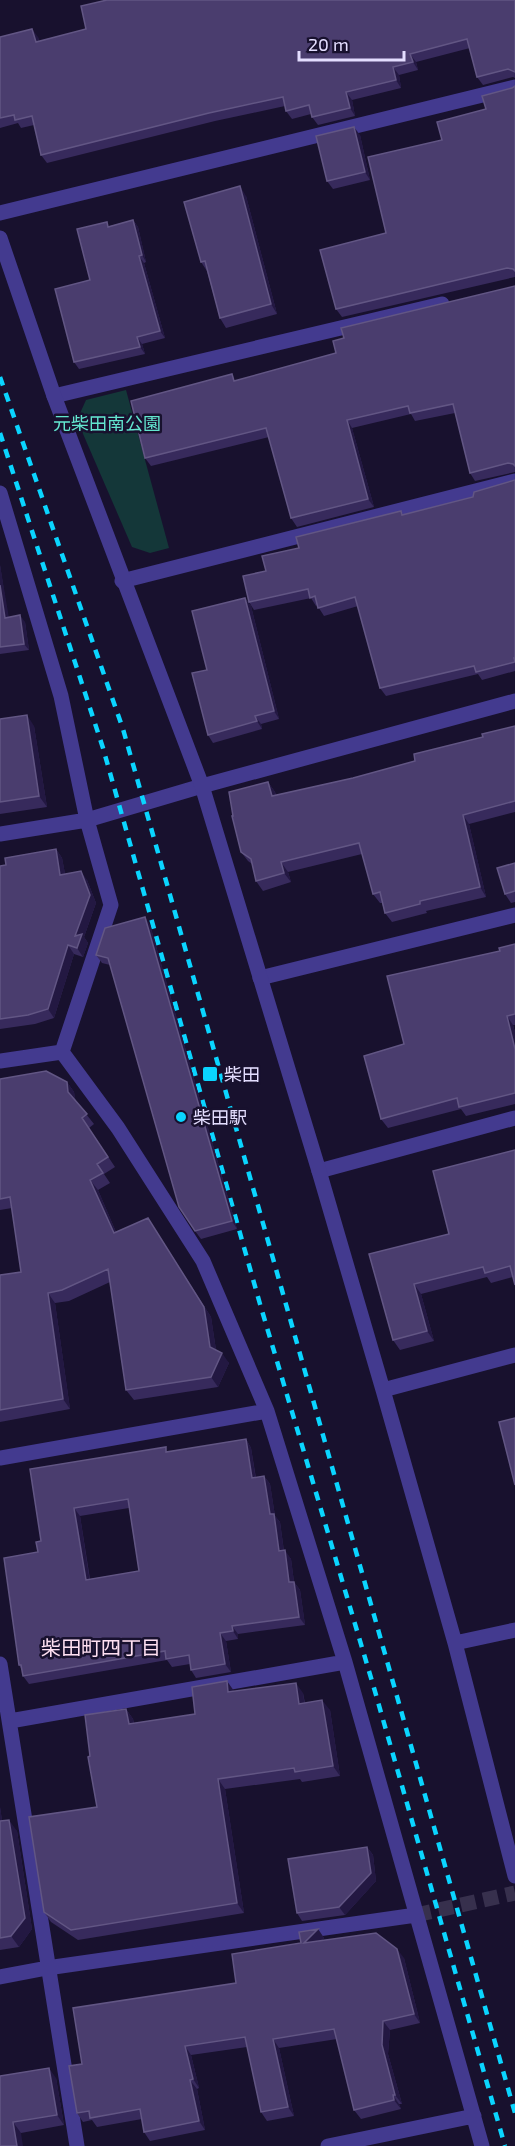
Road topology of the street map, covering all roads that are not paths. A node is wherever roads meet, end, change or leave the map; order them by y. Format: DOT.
graph roads {
  1 [pos="515,87"];
  2 [pos="0,213"];
  3 [pos="0,238"];
  4 [pos="457,300"];
  5 [pos="54,396"];
  6 [pos="515,481"];
  7 [pos="0,493"];
  8 [pos="122,581"];
  9 [pos="515,701"];
  10 [pos="202,786"];
  11 [pos="87,820"];
  12 [pos="0,834"];
  13 [pos="515,915"];
  14 [pos="260,978"];
  15 [pos="62,1052"];
  16 [pos="0,1061"];
  17 [pos="515,1118"];
  18 [pos="320,1171"];
  19 [pos="515,1355"];
  20 [pos="383,1390"];
  21 [pos="267,1411"];
  22 [pos="0,1458"];
  23 [pos="515,1630"];
  24 [pos="455,1643"];
  25 [pos="345,1662"];
  26 [pos="0,1664"];
  27 [pos="10,1722"];
  28 [pos="515,1876"];
  29 [pos="416,1914"];
  30 [pos="47,1968"];
  31 [pos="0,1977"];
  32 [pos="474,2116"];
  33 [pos="77,2146"];
  34 [pos="328,2146"];
  35 [pos="482,2146"];
  1 -- 2 [label="street"];
  3 -- 5 [label="street"];
  4 -- 5 [label="street"];
  5 -- 8 [label="street"];
  6 -- 8 [label="street"];
  7 -- 11 [label="street"];
  8 -- 10 [label="street"];
  9 -- 10 [label="street"];
  10 -- 11 [label="street"];
  10 -- 14 [label="street"];
  11 -- 12 [label="street"];
  11 -- 15 [label="street"];
  13 -- 14 [label="street"];
  14 -- 18 [label="street"];
  15 -- 16 [label="street"];
  15 -- 21 [label="street"];
  17 -- 18 [label="street"];
  18 -- 20 [label="street"];
  19 -- 20 [label="street"];
  20 -- 24 [label="street"];
  21 -- 22 [label="street"];
  21 -- 25 [label="street"];
  23 -- 24 [label="street"];
  24 -- 28 [label="street"];
  25 -- 27 [label="street"];
  25 -- 29 [label="street"];
  26 -- 27 [label="street"];
  27 -- 30 [label="street"];
  29 -- 30 [label="street"];
  29 -- 32 [label="street"];
  30 -- 31 [label="street"];
  30 -- 33 [label="street"];
  32 -- 34 [label="street"];
  32 -- 35 [label="street"];
}
